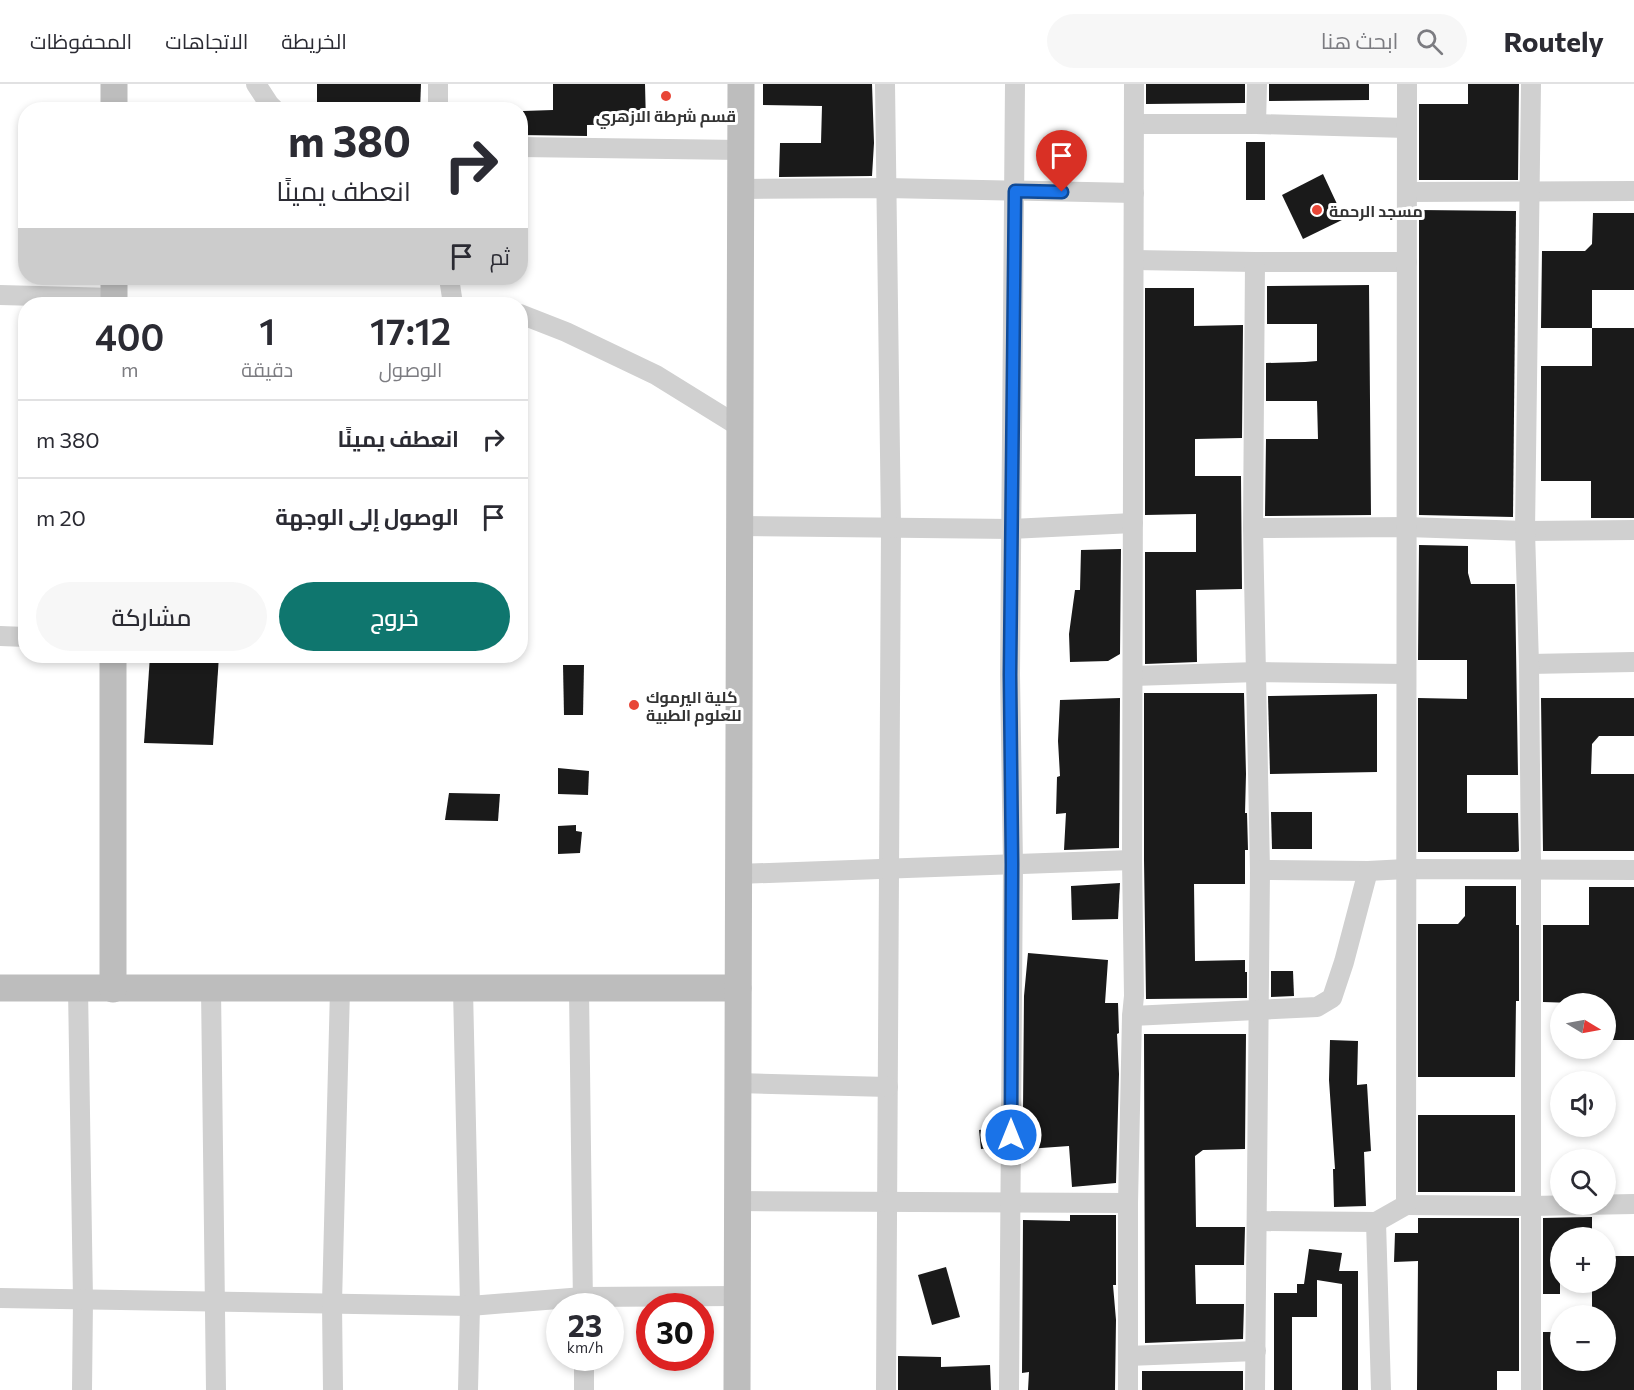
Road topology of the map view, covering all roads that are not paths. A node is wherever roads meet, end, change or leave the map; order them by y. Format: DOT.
graph roads {
  1 [pos="114,84"];
  2 [pos="256,84"];
  3 [pos="438,84"];
  4 [pos="741,84"];
  5 [pos="885,84"];
  6 [pos="1015,84"];
  7 [pos="1134,84"];
  8 [pos="1257,84"];
  9 [pos="1407,84"];
  10 [pos="1531,84"];
  11 [pos="114,102"];
  12 [pos="268,102"];
  13 [pos="438,102"];
  14 [pos="1256,123"];
  15 [pos="1134,124"];
  16 [pos="1407,128"];
  17 [pos="528,147"];
  18 [pos="741,150"];
  19 [pos="886,188"];
  20 [pos="741,189"];
  21 [pos="1015,191"];
  22 [pos="1634,191"];
  23 [pos="1407,192"];
  24 [pos="1529,192"];
  25 [pos="1134,193"];
  26 [pos="1134,260"];
  27 [pos="1255,262"];
  28 [pos="1407,262"];
  29 [pos="114,293"];
  30 [pos="0,295"];
  31 [pos="528,317"];
  32 [pos="740,427"];
  33 [pos="1133,523"];
  34 [pos="740,526"];
  35 [pos="1407,527"];
  36 [pos="891,528"];
  37 [pos="1253,528"];
  38 [pos="1012,529"];
  39 [pos="1634,530"];
  40 [pos="1525,531"];
  41 [pos="0,636"];
  42 [pos="18,637"];
  43 [pos="1634,662"];
  44 [pos="113,663"];
  45 [pos="1528,664"];
  46 [pos="1257,672"];
  47 [pos="1406,674"];
  48 [pos="1133,676"];
  49 [pos="1132,860"];
  50 [pos="1012,864"];
  51 [pos="890,868"];
  52 [pos="1406,869"];
  53 [pos="1531,869"];
  54 [pos="1260,870"];
  55 [pos="1634,870"];
  56 [pos="1368,871"];
  57 [pos="738,874"];
  58 [pos="0,988"];
  59 [pos="78,988"];
  60 [pos="113,988"];
  61 [pos="211,988"];
  62 [pos="738,988"];
  63 [pos="340,989"];
  64 [pos="463,989"];
  65 [pos="579,989"];
  66 [pos="1258,1011"];
  67 [pos="1132,1016"];
  68 [pos="738,1083"];
  69 [pos="888,1087"];
  70 [pos="737,1201"];
  71 [pos="888,1202"];
  72 [pos="1011,1203"];
  73 [pos="1128,1203"];
  74 [pos="1634,1204"];
  75 [pos="1406,1205"];
  76 [pos="1531,1206"];
  77 [pos="1257,1221"];
  78 [pos="1376,1222"];
  79 [pos="583,1293"];
  80 [pos="737,1296"];
  81 [pos="0,1298"];
  82 [pos="83,1300"];
  83 [pos="624,1300"];
  84 [pos="216,1301"];
  85 [pos="332,1303"];
  86 [pos="546,1303"];
  87 [pos="470,1305"];
  88 [pos="1256,1350"];
  89 [pos="1128,1356"];
  90 [pos="584,1371"];
  91 [pos="82,1390"];
  92 [pos="216,1390"];
  93 [pos="333,1390"];
  94 [pos="468,1390"];
  95 [pos="584,1390"];
  96 [pos="737,1390"];
  97 [pos="886,1390"];
  98 [pos="1010,1390"];
  99 [pos="1128,1390"];
  100 [pos="1255,1390"];
  101 [pos="1382,1390"];
  102 [pos="1531,1390"];
  1 -- 11 [label="street"];
  2 -- 12 [label="street"];
  3 -- 13 [label="street"];
  4 -- 18 [label="street"];
  5 -- 19 [label="street"];
  6 -- 21 [label="street"];
  7 -- 15 [label="street"];
  8 -- 14 [label="street"];
  9 -- 16 [label="street"];
  10 -- 24 [label="street"];
  14 -- 15 [label="street"];
  14 -- 16 [label="street"];
  15 -- 25 [label="street"];
  16 -- 23 [label="street"];
  17 -- 18 [label="street"];
  18 -- 20 [label="street"];
  19 -- 20 [label="street"];
  19 -- 21 [label="street"];
  19 -- 36 [label="street"];
  20 -- 32 [label="street"];
  21 -- 25 [label="street"];
  21 -- 38 [label="street"];
  22 -- 24 [label="street"];
  23 -- 24 [label="street"];
  23 -- 28 [label="street"];
  24 -- 40 [label="street"];
  25 -- 26 [label="street"];
  26 -- 27 [label="street"];
  26 -- 33 [label="street"];
  27 -- 28 [label="street"];
  27 -- 37 [label="street"];
  28 -- 35 [label="street"];
  29 -- 30 [label="street"];
  31 -- 32 [label="street"];
  32 -- 34 [label="street"];
  33 -- 38 [label="street"];
  33 -- 48 [label="street"];
  34 -- 36 [label="street"];
  34 -- 57 [label="street"];
  35 -- 37 [label="street"];
  35 -- 40 [label="street"];
  35 -- 47 [label="street"];
  36 -- 38 [label="street"];
  36 -- 51 [label="street"];
  37 -- 46 [label="street"];
  38 -- 50 [label="street"];
  39 -- 40 [label="street"];
  40 -- 45 [label="street"];
  41 -- 42 [label="street"];
  43 -- 45 [label="street"];
  44 -- 60 [label="street"];
  45 -- 53 [label="street"];
  46 -- 47 [label="street"];
  46 -- 48 [label="street"];
  46 -- 54 [label="street"];
  47 -- 52 [label="street"];
  48 -- 49 [label="street"];
  49 -- 50 [label="street"];
  49 -- 67 [label="street"];
  50 -- 51 [label="street"];
  50 -- 72 [label="street"];
  51 -- 57 [label="street"];
  51 -- 69 [label="street"];
  52 -- 53 [label="street"];
  52 -- 56 [label="street"];
  52 -- 75 [label="street"];
  53 -- 55 [label="street"];
  53 -- 76 [label="street"];
  54 -- 56 [label="street"];
  54 -- 66 [label="street"];
  56 -- 66 [label="street"];
  57 -- 62 [label="street"];
  58 -- 59 [label="street"];
  59 -- 60 [label="street"];
  59 -- 82 [label="street"];
  60 -- 61 [label="street"];
  61 -- 63 [label="street"];
  61 -- 84 [label="street"];
  62 -- 65 [label="street"];
  62 -- 68 [label="street"];
  63 -- 64 [label="street"];
  63 -- 85 [label="street"];
  64 -- 65 [label="street"];
  64 -- 87 [label="street"];
  65 -- 79 [label="street"];
  66 -- 67 [label="street"];
  66 -- 77 [label="street"];
  67 -- 73 [label="street"];
  68 -- 69 [label="street"];
  68 -- 70 [label="street"];
  69 -- 71 [label="street"];
  70 -- 71 [label="street"];
  70 -- 80 [label="street"];
  71 -- 72 [label="street"];
  71 -- 97 [label="street"];
  72 -- 73 [label="street"];
  72 -- 98 [label="street"];
  73 -- 89 [label="street"];
  74 -- 76 [label="street"];
  75 -- 76 [label="street"];
  75 -- 78 [label="street"];
  76 -- 102 [label="street"];
  77 -- 78 [label="street"];
  77 -- 88 [label="street"];
  78 -- 101 [label="street"];
  80 -- 83 [label="street"];
  80 -- 96 [label="street"];
  81 -- 82 [label="street"];
  82 -- 84 [label="street"];
  82 -- 91 [label="street"];
  84 -- 85 [label="street"];
  84 -- 92 [label="street"];
  85 -- 87 [label="street"];
  85 -- 93 [label="street"];
  86 -- 87 [label="street"];
  87 -- 94 [label="street"];
  88 -- 89 [label="street"];
  88 -- 100 [label="street"];
  89 -- 99 [label="street"];
  90 -- 95 [label="street"];
}
